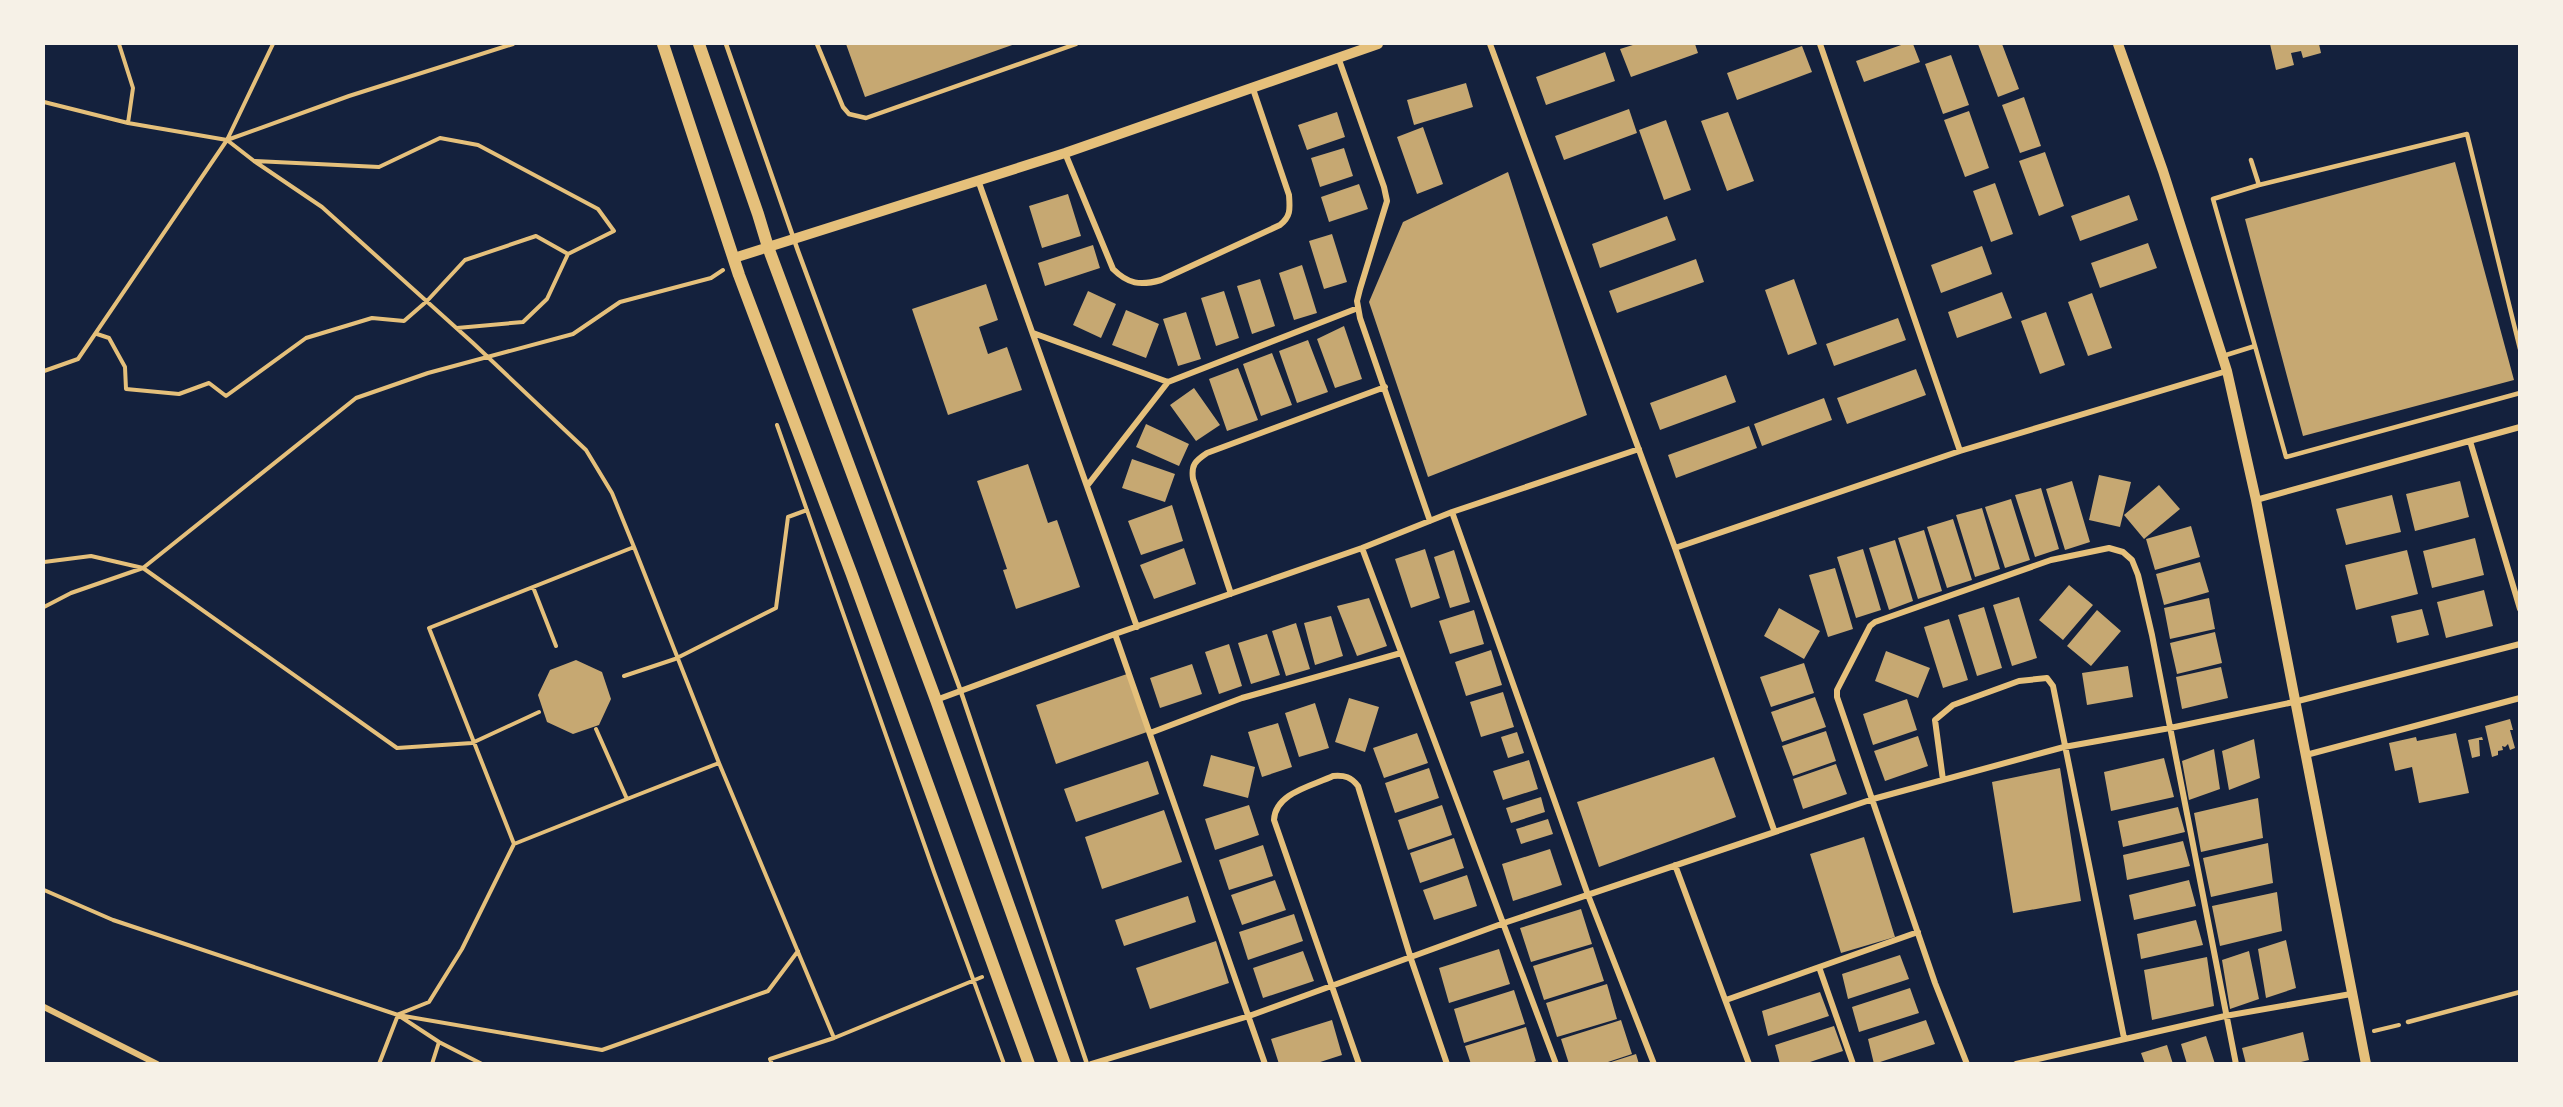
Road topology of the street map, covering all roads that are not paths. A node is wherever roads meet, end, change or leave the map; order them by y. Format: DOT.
graph roads {
  1 [pos="663,44"];
  2 [pos="699,44"];
  3 [pos="726,44"];
  4 [pos="817,44"];
  5 [pos="1076,44"];
  6 [pos="1378,44"];
  7 [pos="1490,44"];
  8 [pos="1820,44"];
  9 [pos="2118,44"];
  10 [pos="1338,57"];
  11 [pos="1252,86"];
  12 [pos="1065,153"];
  13 [pos="2251,160"];
  14 [pos="978,180"];
  15 [pos="2259,185"];
  16 [pos="793,238"];
  17 [pos="768,247"];
  18 [pos="734,258"];
  19 [pos="1358,308"];
  20 [pos="1033,333"];
  21 [pos="2255,346"];
  22 [pos="2520,349"];
  23 [pos="2222,356"];
  24 [pos="2227,371"];
  25 [pos="1168,382"];
  26 [pos="1385,387"];
  27 [pos="2520,393"];
  28 [pos="2520,427"];
  29 [pos="2470,441"];
  30 [pos="1639,448"];
  31 [pos="1960,451"];
  32 [pos="1087,486"];
  33 [pos="2256,500"];
  34 [pos="1452,512"];
  35 [pos="1430,521"];
  36 [pos="1362,548"];
  37 [pos="1675,549"];
  38 [pos="2520,581"];
  39 [pos="2512,583"];
  40 [pos="1232,594"];
  41 [pos="2520,609"];
  42 [pos="1137,627"];
  43 [pos="1115,634"];
  44 [pos="2520,644"];
  45 [pos="1401,653"];
  46 [pos="960,689"];
  47 [pos="2520,698"];
  48 [pos="936,700"];
  49 [pos="2294,702"];
  50 [pos="2170,728"];
  51 [pos="1150,734"];
  52 [pos="2064,747"];
  53 [pos="2306,755"];
  54 [pos="1943,780"];
  55 [pos="1873,799"];
  56 [pos="1774,831"];
  57 [pos="1675,865"];
  58 [pos="1588,895"];
  59 [pos="1504,923"];
  60 [pos="1918,932"];
  61 [pos="1411,958"];
  62 [pos="1819,967"];
  63 [pos="1332,986"];
  64 [pos="2520,992"];
  65 [pos="2351,994"];
  66 [pos="1726,1000"];
  67 [pos="44,1007"];
  68 [pos="1249,1016"];
  69 [pos="2225,1016"];
  70 [pos="2408,1022"];
  71 [pos="2124,1038"];
  72 [pos="157,1064"];
  73 [pos="1029,1064"];
  74 [pos="1065,1064"];
  75 [pos="1089,1064"];
  76 [pos="1265,1064"];
  77 [pos="1359,1064"];
  78 [pos="1447,1064"];
  79 [pos="1556,1064"];
  80 [pos="1654,1064"];
  81 [pos="1749,1064"];
  82 [pos="1853,1064"];
  83 [pos="1967,1064"];
  84 [pos="2016,1064"];
  85 [pos="2236,1064"];
  86 [pos="2366,1064"];
  1 -- 18 [label="main road"];
  2 -- 17 [label="main road"];
  3 -- 16 [label="lane"];
  4 -- 5 [label="lane"];
  6 -- 10 [label="street"];
  7 -- 30 [label="street"];
  8 -- 31 [label="street"];
  9 -- 23 [label="street"];
  10 -- 11 [label="street"];
  10 -- 19 [label="street"];
  11 -- 12 [label="street"];
  11 -- 12 [label="street"];
  12 -- 14 [label="street"];
  13 -- 15 [label="lane"];
  14 -- 16 [label="street"];
  14 -- 20 [label="street"];
  15 -- 21 [label="lane"];
  15 -- 22 [label="lane"];
  16 -- 17 [label="street"];
  16 -- 46 [label="lane"];
  17 -- 18 [label="street"];
  17 -- 48 [label="main road"];
  18 -- 73 [label="main road"];
  19 -- 25 [label="street"];
  19 -- 26 [label="street"];
  20 -- 25 [label="street"];
  20 -- 32 [label="street"];
  21 -- 23 [label="lane"];
  21 -- 27 [label="lane"];
  23 -- 24 [label="street"];
  24 -- 31 [label="street"];
  24 -- 33 [label="street"];
  25 -- 32 [label="street"];
  26 -- 35 [label="street"];
  26 -- 40 [label="street"];
  28 -- 29 [label="street"];
  29 -- 33 [label="street"];
  29 -- 39 [label="street"];
  30 -- 34 [label="street"];
  30 -- 37 [label="street"];
  31 -- 37 [label="street"];
  32 -- 42 [label="street"];
  33 -- 49 [label="street"];
  34 -- 35 [label="street"];
  34 -- 58 [label="street"];
  35 -- 36 [label="street"];
  36 -- 40 [label="street"];
  36 -- 45 [label="street"];
  37 -- 56 [label="street"];
  38 -- 39 [label="street"];
  39 -- 41 [label="street"];
  40 -- 42 [label="street"];
  42 -- 43 [label="street"];
  43 -- 46 [label="street"];
  43 -- 51 [label="street"];
  44 -- 49 [label="street"];
  45 -- 51 [label="street"];
  45 -- 59 [label="street"];
  46 -- 48 [label="street"];
  46 -- 75 [label="lane"];
  47 -- 53 [label="street"];
  48 -- 74 [label="main road"];
  49 -- 50 [label="street"];
  49 -- 53 [label="street"];
  50 -- 52 [label="street"];
  50 -- 55 [label="street"];
  50 -- 69 [label="street"];
  51 -- 68 [label="street"];
  52 -- 54 [label="street"];
  52 -- 54 [label="street"];
  52 -- 71 [label="street"];
  53 -- 65 [label="street"];
  54 -- 55 [label="street"];
  55 -- 56 [label="street"];
  55 -- 60 [label="street"];
  56 -- 57 [label="street"];
  57 -- 58 [label="street"];
  57 -- 66 [label="street"];
  58 -- 59 [label="street"];
  58 -- 80 [label="street"];
  59 -- 61 [label="street"];
  59 -- 79 [label="street"];
  60 -- 62 [label="street"];
  60 -- 83 [label="street"];
  61 -- 63 [label="street"];
  61 -- 63 [label="street"];
  61 -- 78 [label="street"];
  62 -- 66 [label="street"];
  62 -- 82 [label="street"];
  63 -- 68 [label="street"];
  63 -- 77 [label="street"];
  64 -- 70 [label="lane"];
  65 -- 69 [label="street"];
  65 -- 86 [label="street"];
  66 -- 81 [label="street"];
  67 -- 72 [label="street"];
  68 -- 75 [label="street"];
  68 -- 76 [label="street"];
  69 -- 71 [label="street"];
  69 -- 85 [label="street"];
  71 -- 84 [label="street"];
}
